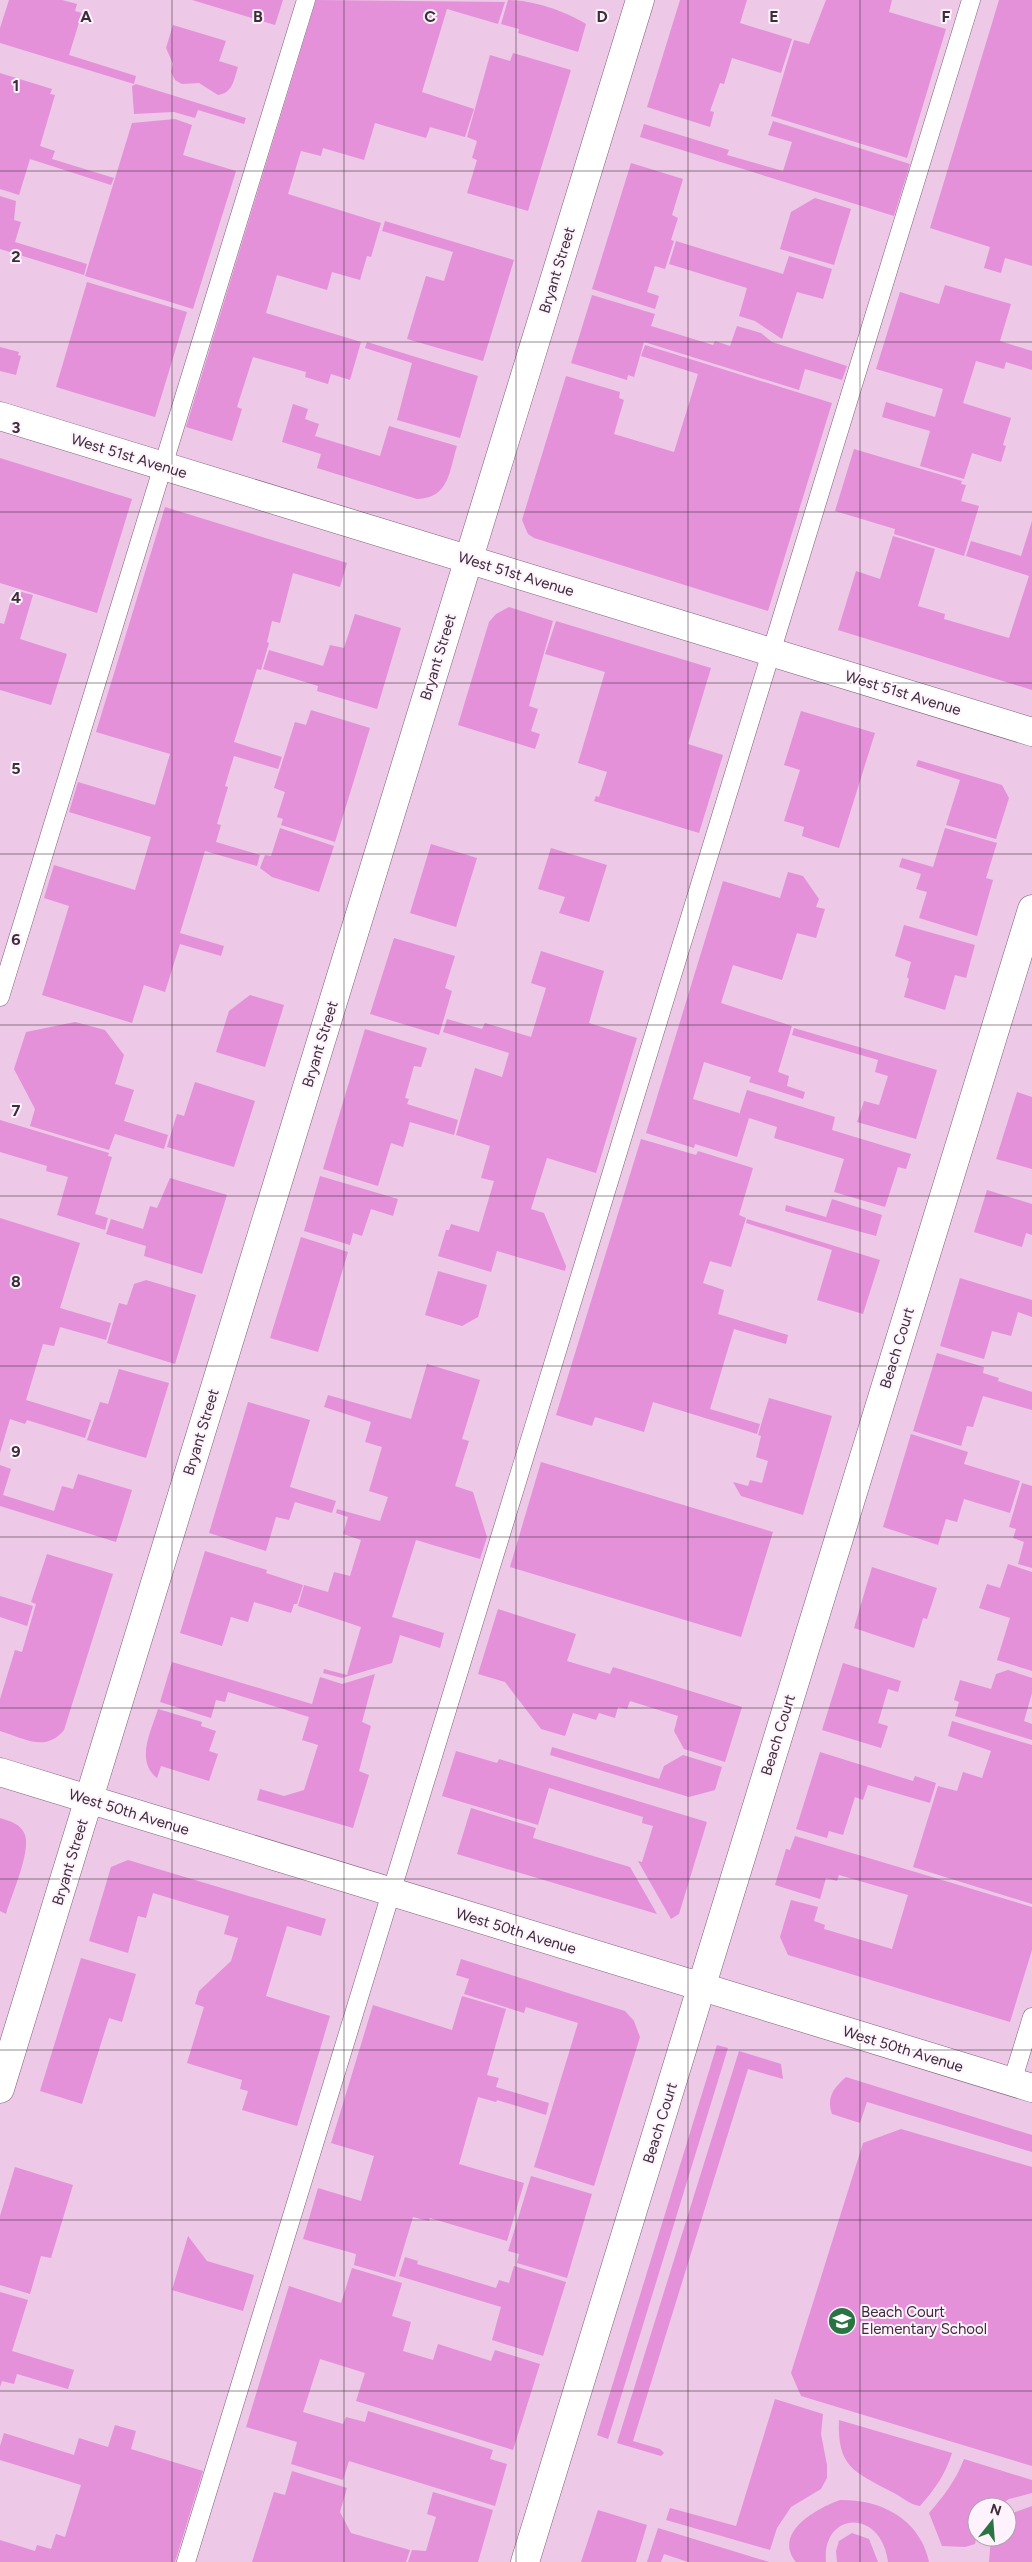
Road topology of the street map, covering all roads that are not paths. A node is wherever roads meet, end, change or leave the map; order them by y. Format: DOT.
graph roads {
  1 [pos="306,0"];
  2 [pos="640,0"];
  3 [pos="971,0"];
  4 [pos="0,416"];
  5 [pos="163,466"];
  6 [pos="468,560"];
  7 [pos="771,652"];
  8 [pos="1032,732"];
  9 [pos="1032,909"];
  10 [pos="0,997"];
  11 [pos="0,1772"];
  12 [pos="89,1799"];
  13 [pos="392,1892"];
  14 [pos="701,1987"];
  15 [pos="1032,2017"];
  16 [pos="1022,2085"];
  17 [pos="0,2089"];
  18 [pos="186,2562"];
  19 [pos="525,2562"];
  1 -- 5 [label="lane"];
  2 -- 6 [label="street, Bryant Street"];
  3 -- 7 [label="lane"];
  4 -- 5 [label="street, West 51st Avenue"];
  5 -- 6 [label="street, West 51st Avenue"];
  5 -- 10 [label="lane"];
  6 -- 7 [label="street, West 51st Avenue"];
  6 -- 12 [label="street, Bryant Street"];
  7 -- 8 [label="street, West 51st Avenue"];
  7 -- 13 [label="lane"];
  9 -- 14 [label="street, Beach Court"];
  11 -- 12 [label="street, West 50th Avenue"];
  12 -- 13 [label="street, West 50th Avenue"];
  12 -- 17 [label="street, Bryant Street"];
  13 -- 14 [label="street, West 50th Avenue"];
  13 -- 18 [label="lane"];
  14 -- 16 [label="street, West 50th Avenue"];
  14 -- 19 [label="street, Beach Court"];
  15 -- 16 [label="lane"];
}
